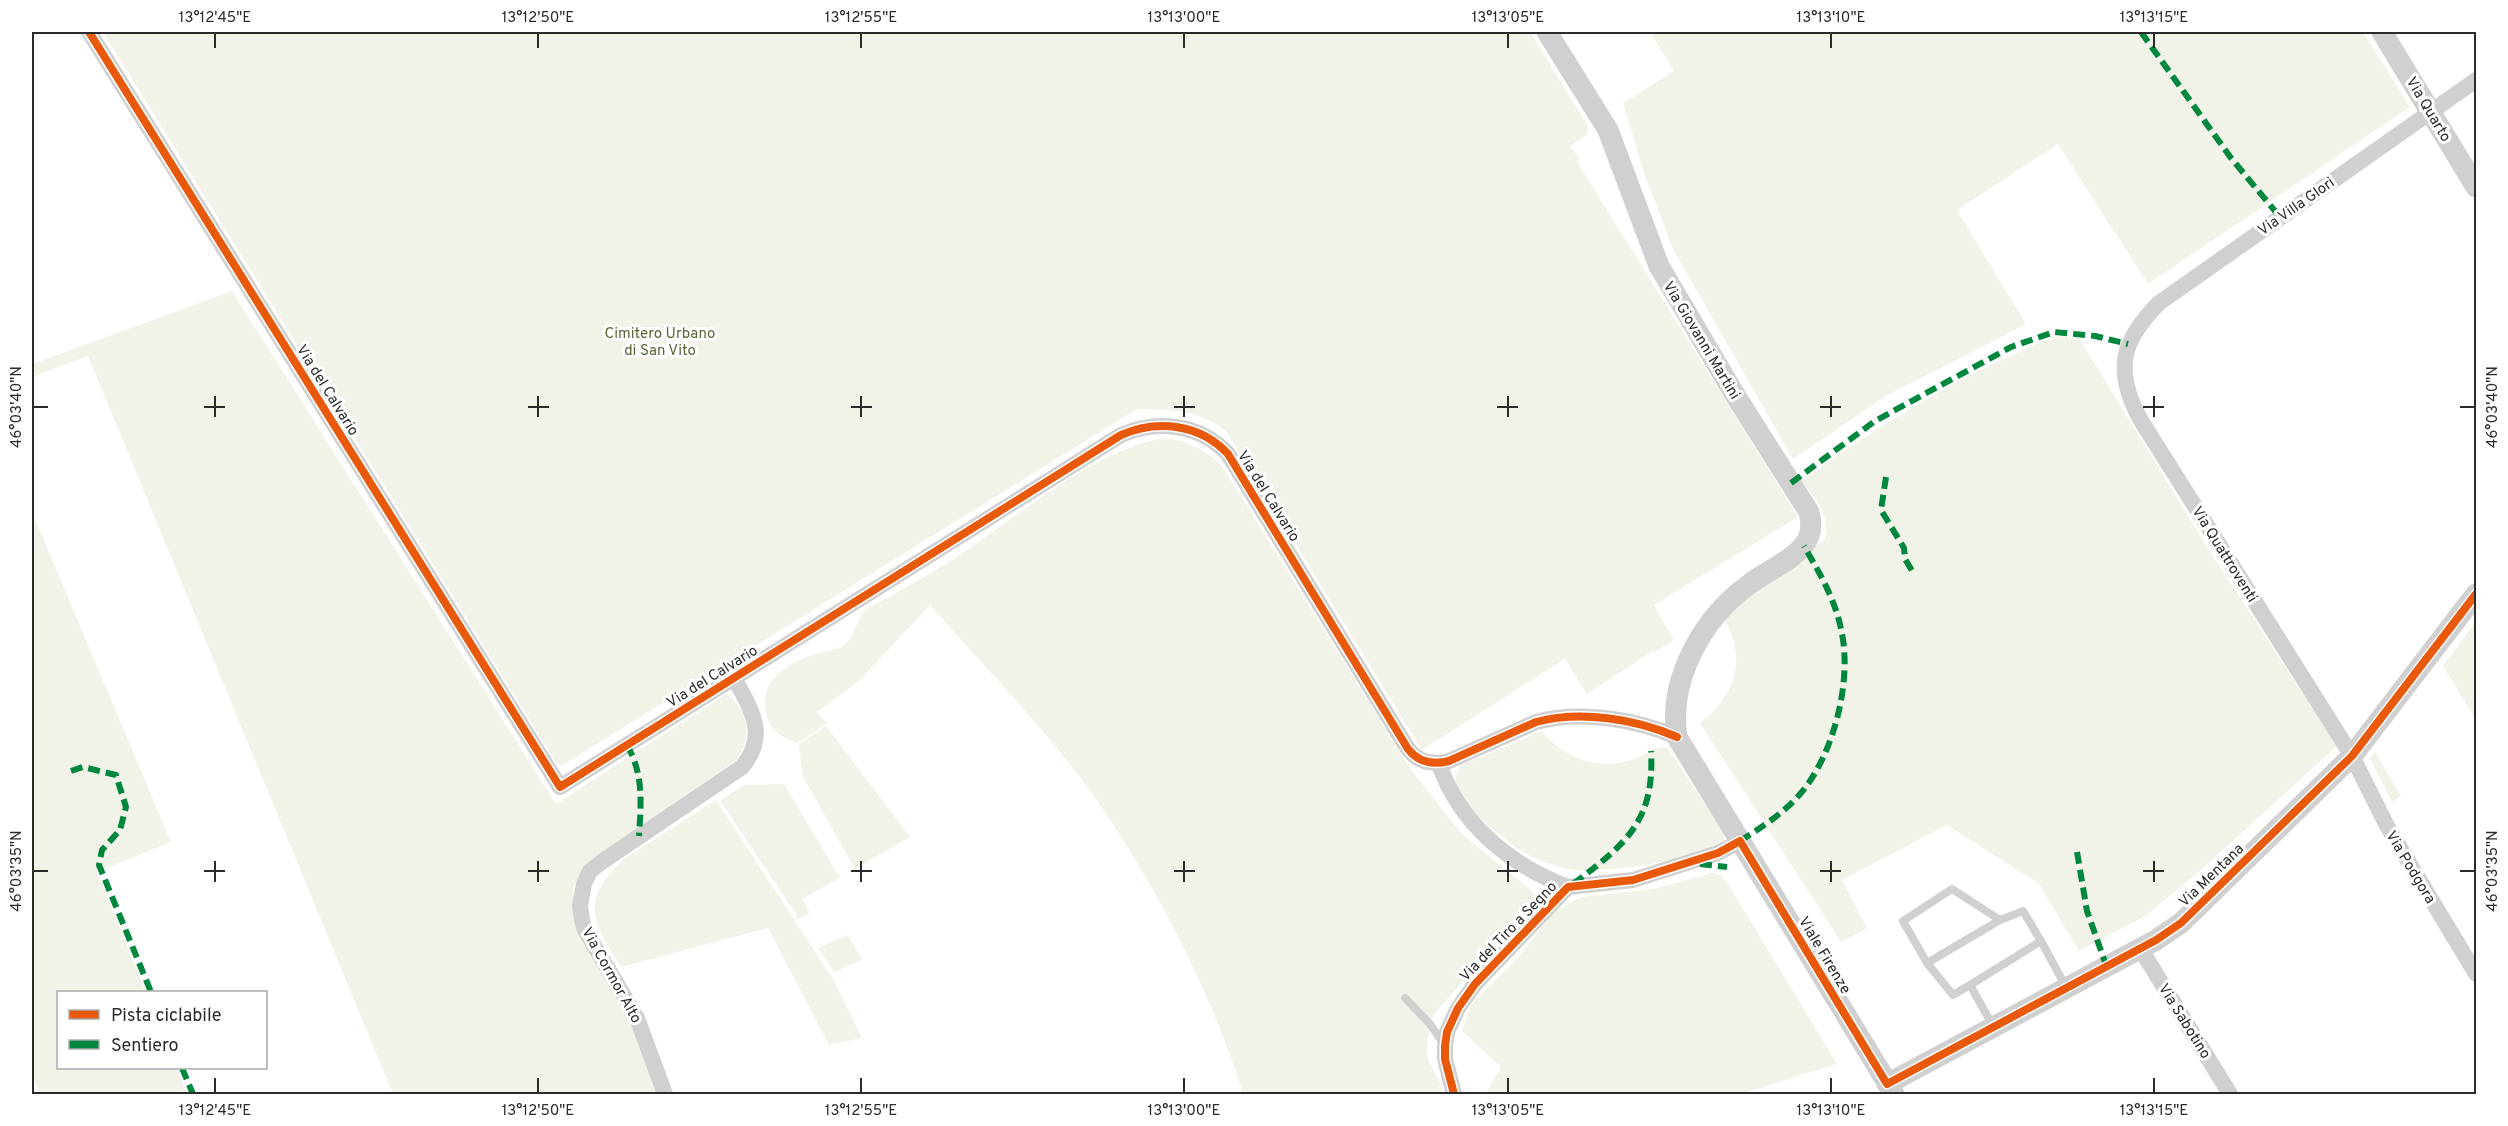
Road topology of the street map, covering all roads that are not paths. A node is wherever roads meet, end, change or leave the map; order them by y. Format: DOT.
graph roads {
  1 [pos="89,32"];
  2 [pos="1547,32"];
  3 [pos="2382,32"];
  4 [pos="2476,80"];
  5 [pos="2431,113"];
  6 [pos="2476,187"];
  7 [pos="2128,344"];
  8 [pos="2476,594"];
  9 [pos="734,678"];
  10 [pos="1677,737"];
  11 [pos="2352,756"];
  12 [pos="1439,764"];
  13 [pos="1740,841"];
  14 [pos="1568,887"];
  15 [pos="2000,920"];
  16 [pos="2041,941"];
  17 [pos="2140,948"];
  18 [pos="1927,963"];
  19 [pos="2476,974"];
  20 [pos="1970,985"];
  21 [pos="2066,987"];
  22 [pos="1406,998"];
  23 [pos="1993,1026"];
  24 [pos="1444,1046"];
  25 [pos="1891,1089"];
  26 [pos="665,1095"];
  27 [pos="1454,1095"];
  28 [pos="2230,1095"];
  1 -- 9 [label="street, Via del Calvario"];
  2 -- 10 [label="street, Via Giovanni Martini"];
  3 -- 5 [label="street, Via Quarto"];
  4 -- 5 [label="street, Via Villa Glori"];
  5 -- 6 [label="street, Via Quarto"];
  5 -- 7 [label="street, Via Villa Glori"];
  7 -- 11 [label="street, Via Quattroventi"];
  8 -- 11 [label="street, Via Mentana"];
  9 -- 12 [label="street, Via del Calvario"];
  9 -- 26 [label="street, Via Cormor Alto"];
  10 -- 12 [label="street"];
  10 -- 13 [label="street, Viale Firenze"];
  11 -- 17 [label="street, Via Mentana"];
  11 -- 19 [label="street, Via Podgora"];
  12 -- 14 [label="street"];
  13 -- 14 [label="street, Via del Tiro a Segno"];
  13 -- 25 [label="street, Viale Firenze"];
  14 -- 24 [label="street, Via del Tiro a Segno"];
  15 -- 16 [label="lane"];
  15 -- 18 [label="lane"];
  15 -- 18 [label="lane"];
  16 -- 20 [label="lane"];
  16 -- 21 [label="lane"];
  17 -- 21 [label="street, Via Mentana"];
  17 -- 28 [label="street, Via Sabotino"];
  18 -- 20 [label="lane"];
  20 -- 23 [label="lane"];
  21 -- 23 [label="street, Via Mentana"];
  22 -- 24 [label="lane"];
  23 -- 25 [label="street, Via Mentana"];
  24 -- 27 [label="street, Via del Tiro a Segno"];
}
